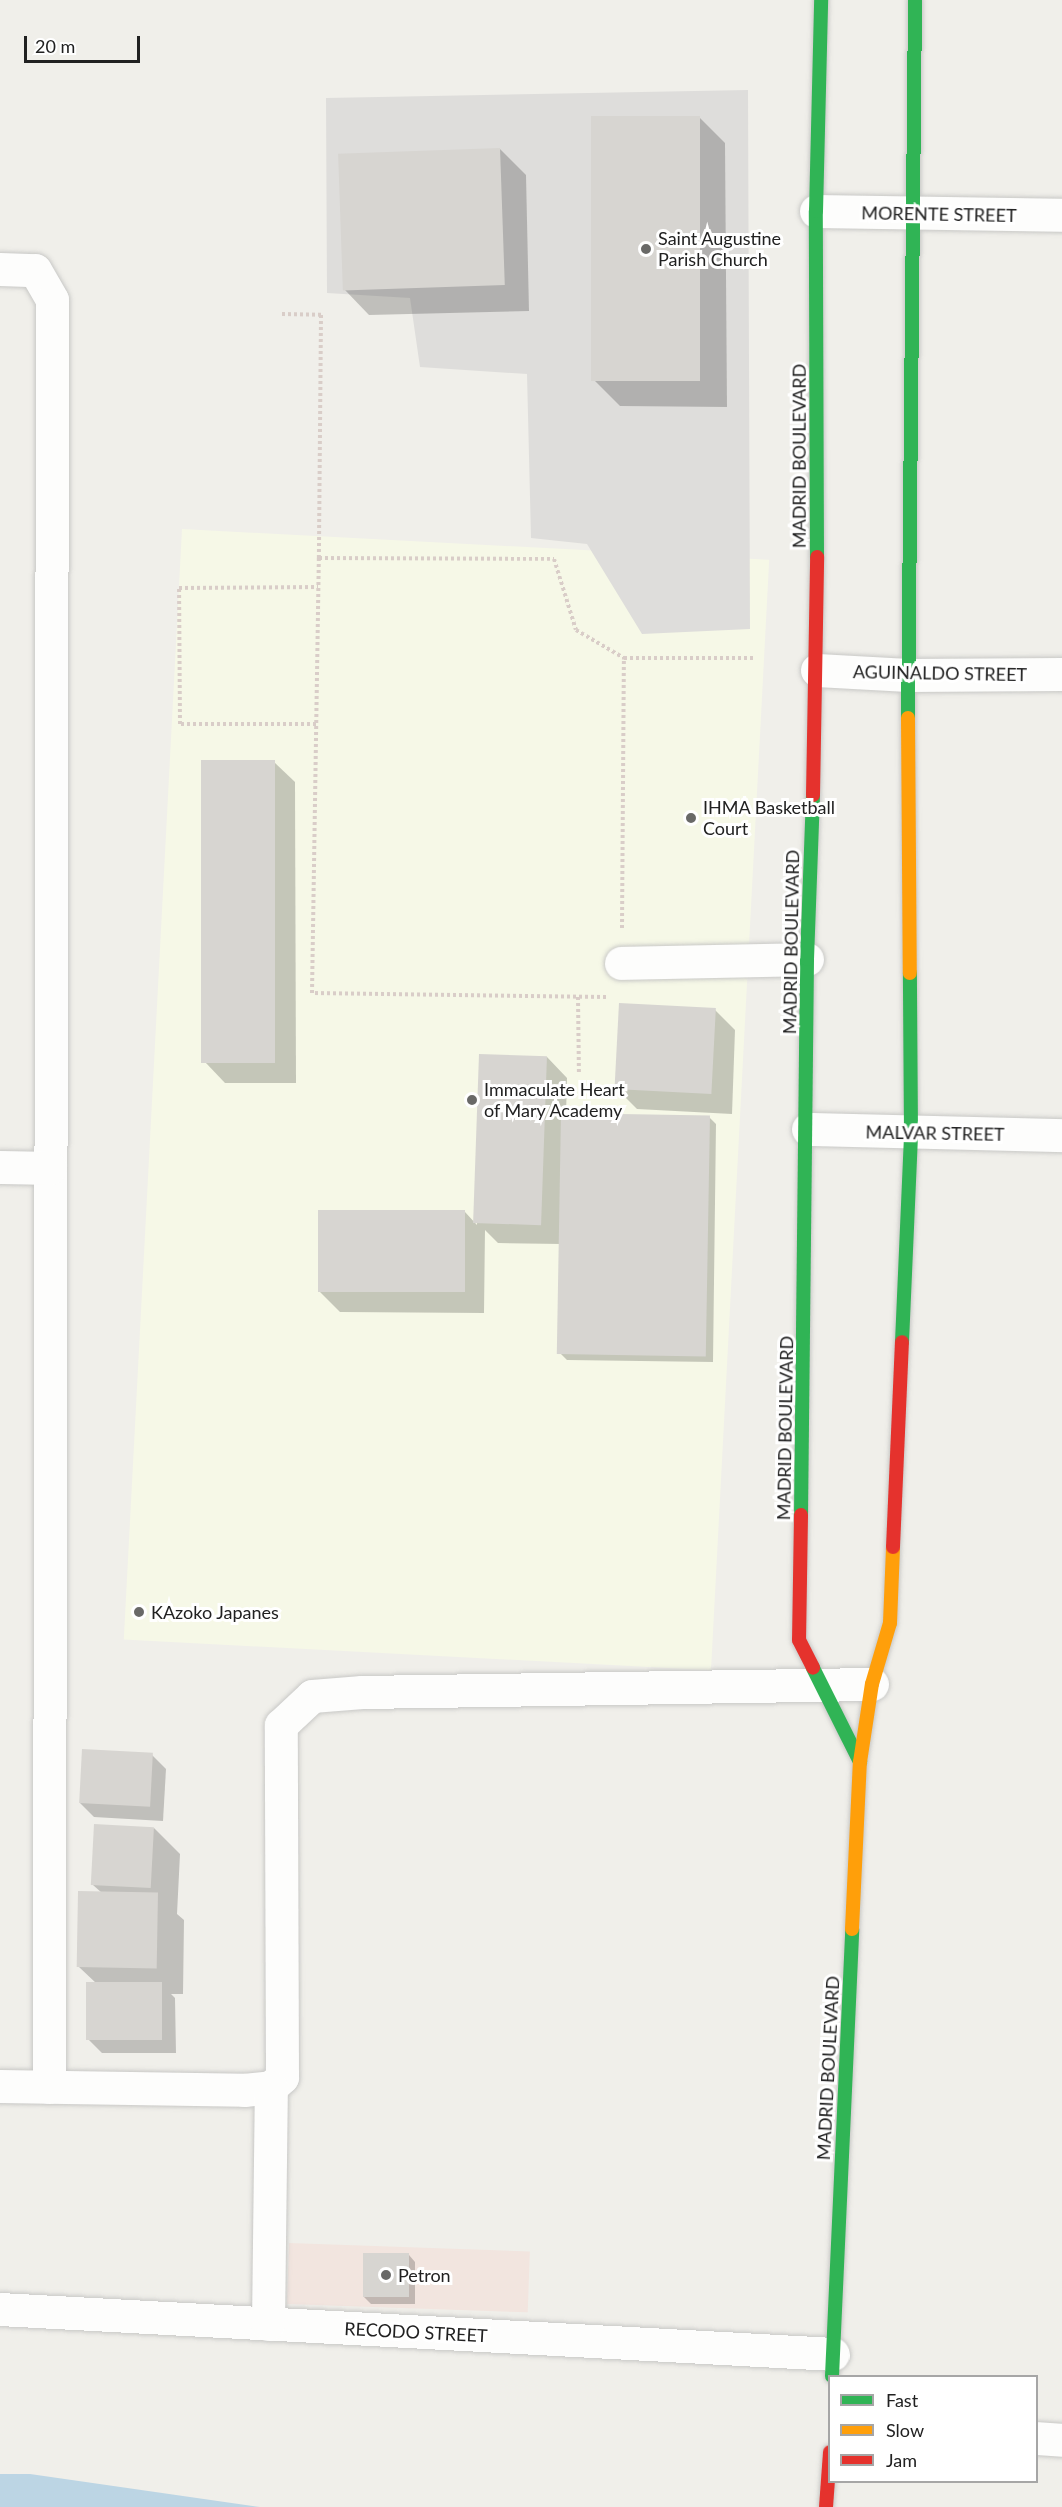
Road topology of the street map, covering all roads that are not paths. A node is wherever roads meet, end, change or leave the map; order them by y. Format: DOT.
graph roads {
  1 [pos="821,0"];
  2 [pos="915,0"];
  3 [pos="816,211"];
  4 [pos="1062,215"];
  5 [pos="915,216"];
  6 [pos="0,269"];
  7 [pos="817,670"];
  8 [pos="1062,674"];
  9 [pos="908,675"];
  10 [pos="807,959"];
  11 [pos="621,963"];
  12 [pos="808,1129"];
  13 [pos="911,1133"];
  14 [pos="1062,1135"];
  15 [pos="0,1167"];
  16 [pos="50,1168"];
  17 [pos="818,1684"];
  18 [pos="872,1684"];
  19 [pos="860,1762"];
  20 [pos="0,2086"];
  21 [pos="49,2087"];
  22 [pos="271,2087"];
  23 [pos="0,2308"];
  24 [pos="268,2324"];
  25 [pos="833,2365"];
  26 [pos="1038,2438"];
  27 [pos="1062,2440"];
  28 [pos="828,2480"];
  29 [pos="826,2507"];
  1 -- 3 [label="street, MADRID BOULEVARD"];
  2 -- 5 [label="street, MADRID BOULEVARD"];
  3 -- 5 [label="street, MORENTE STREET"];
  3 -- 7 [label="street, MADRID BOULEVARD"];
  4 -- 5 [label="street, MORENTE STREET"];
  5 -- 9 [label="street, MADRID BOULEVARD"];
  6 -- 16 [label="street"];
  7 -- 9 [label="street, AGUINALDO STREET"];
  7 -- 10 [label="street, MADRID BOULEVARD"];
  8 -- 9 [label="street, AGUINALDO STREET"];
  9 -- 13 [label="street, MADRID BOULEVARD"];
  10 -- 11 [label="street"];
  10 -- 12 [label="street, MADRID BOULEVARD"];
  12 -- 13 [label="street, MALVAR STREET"];
  12 -- 17 [label="street, MADRID BOULEVARD"];
  13 -- 14 [label="street, MALVAR STREET"];
  13 -- 18 [label="street, MADRID BOULEVARD"];
  15 -- 16 [label="street"];
  16 -- 21 [label="street"];
  17 -- 18 [label="street"];
  17 -- 19 [label="street, MADRID BOULEVARD"];
  17 -- 22 [label="street"];
  18 -- 19 [label="street, MADRID BOULEVARD"];
  19 -- 25 [label="street, MADRID BOULEVARD"];
  20 -- 21 [label="street"];
  21 -- 22 [label="street"];
  22 -- 24 [label="street"];
  23 -- 24 [label="street, RECODO STREET"];
  24 -- 25 [label="street, RECODO STREET"];
  26 -- 27 [label="street"];
  28 -- 29 [label="street"];
}
